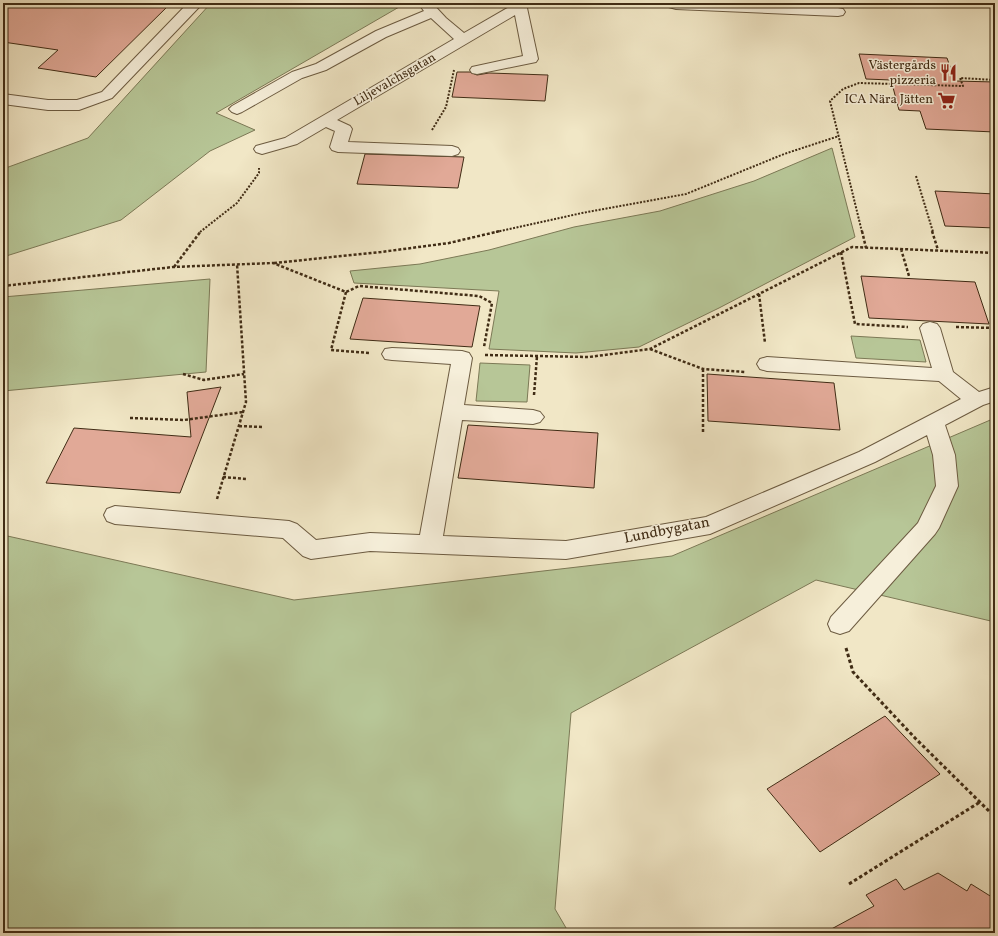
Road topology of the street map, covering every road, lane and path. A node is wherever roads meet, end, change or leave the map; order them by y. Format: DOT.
graph roads {
  1 [pos="196,3"];
  2 [pos="670,3"];
  3 [pos="523,5"];
  4 [pos="429,7"];
  5 [pos="838,12"];
  6 [pos="463,40"];
  7 [pos="432,58"];
  8 [pos="477,70"];
  9 [pos="995,80"];
  10 [pos="3,99"];
  11 [pos="237,109"];
  12 [pos="325,121"];
  13 [pos="839,136"];
  14 [pos="262,149"];
  15 [pos="421,150"];
  16 [pos="452,151"];
  17 [pos="916,176"];
  18 [pos="866,248"];
  19 [pos="902,249"];
  20 [pos="938,250"];
  21 [pos="841,252"];
  22 [pos="995,253"];
  23 [pos="273,263"];
  24 [pos="237,264"];
  25 [pos="174,267"];
  26 [pos="909,276"];
  27 [pos="3,286"];
  28 [pos="346,292"];
  29 [pos="759,294"];
  30 [pos="930,328"];
  31 [pos="995,328"];
  32 [pos="650,349"];
  33 [pos="392,354"];
  34 [pos="537,356"];
  35 [pos="767,364"];
  36 [pos="703,370"];
  37 [pos="183,374"];
  38 [pos="244,374"];
  39 [pos="944,375"];
  40 [pos="986,397"];
  41 [pos="244,412"];
  42 [pos="453,412"];
  43 [pos="533,417"];
  44 [pos="130,418"];
  45 [pos="934,423"];
  46 [pos="239,426"];
  47 [pos="262,427"];
  48 [pos="703,432"];
  49 [pos="224,477"];
  50 [pos="247,478"];
  51 [pos="115,515"];
  52 [pos="209,524"];
  53 [pos="430,544"];
  54 [pos="840,624"];
  55 [pos="980,802"];
  56 [pos="995,817"];
  57 [pos="849,884"];
  1 -- 10 [label="street"];
  2 -- 5 [label="street"];
  3 -- 6 [label="street, Liljevalchsgatan"];
  3 -- 8 [label="street"];
  4 -- 6 [label="street"];
  4 -- 11 [label="street"];
  6 -- 7 [label="street, Liljevalchsgatan"];
  7 -- 12 [label="street, Liljevalchsgatan"];
  7 -- 15 [label="path"];
  9 -- 13 [label="path"];
  12 -- 14 [label="street, Liljevalchsgatan"];
  12 -- 15 [label="street"];
  13 -- 18 [label="path"];
  13 -- 23 [label="path"];
  14 -- 25 [label="path"];
  15 -- 16 [label="street"];
  17 -- 20 [label="path"];
  18 -- 19 [label="path"];
  18 -- 21 [label="path"];
  19 -- 20 [label="path"];
  19 -- 26 [label="path"];
  20 -- 22 [label="path"];
  21 -- 29 [label="path"];
  21 -- 30 [label="path"];
  23 -- 24 [label="path"];
  23 -- 28 [label="path"];
  24 -- 25 [label="path"];
  24 -- 38 [label="path"];
  25 -- 27 [label="path"];
  28 -- 33 [label="path"];
  28 -- 34 [label="path"];
  29 -- 32 [label="path"];
  29 -- 35 [label="path"];
  30 -- 31 [label="path"];
  30 -- 39 [label="street"];
  32 -- 34 [label="path"];
  32 -- 36 [label="path"];
  33 -- 42 [label="street"];
  34 -- 43 [label="path"];
  35 -- 36 [label="path"];
  35 -- 39 [label="street"];
  36 -- 48 [label="path"];
  37 -- 38 [label="path"];
  38 -- 41 [label="path"];
  39 -- 40 [label="street"];
  40 -- 45 [label="street, Lundbygatan"];
  41 -- 44 [label="path"];
  41 -- 46 [label="path"];
  42 -- 43 [label="street"];
  42 -- 53 [label="street"];
  45 -- 53 [label="street, Lundbygatan"];
  45 -- 54 [label="street"];
  46 -- 47 [label="path"];
  46 -- 49 [label="path"];
  49 -- 50 [label="path"];
  49 -- 52 [label="path"];
  51 -- 52 [label="street"];
  52 -- 53 [label="street, Lundbygatan"];
  54 -- 55 [label="path"];
  55 -- 56 [label="path"];
  55 -- 57 [label="path"];
}
